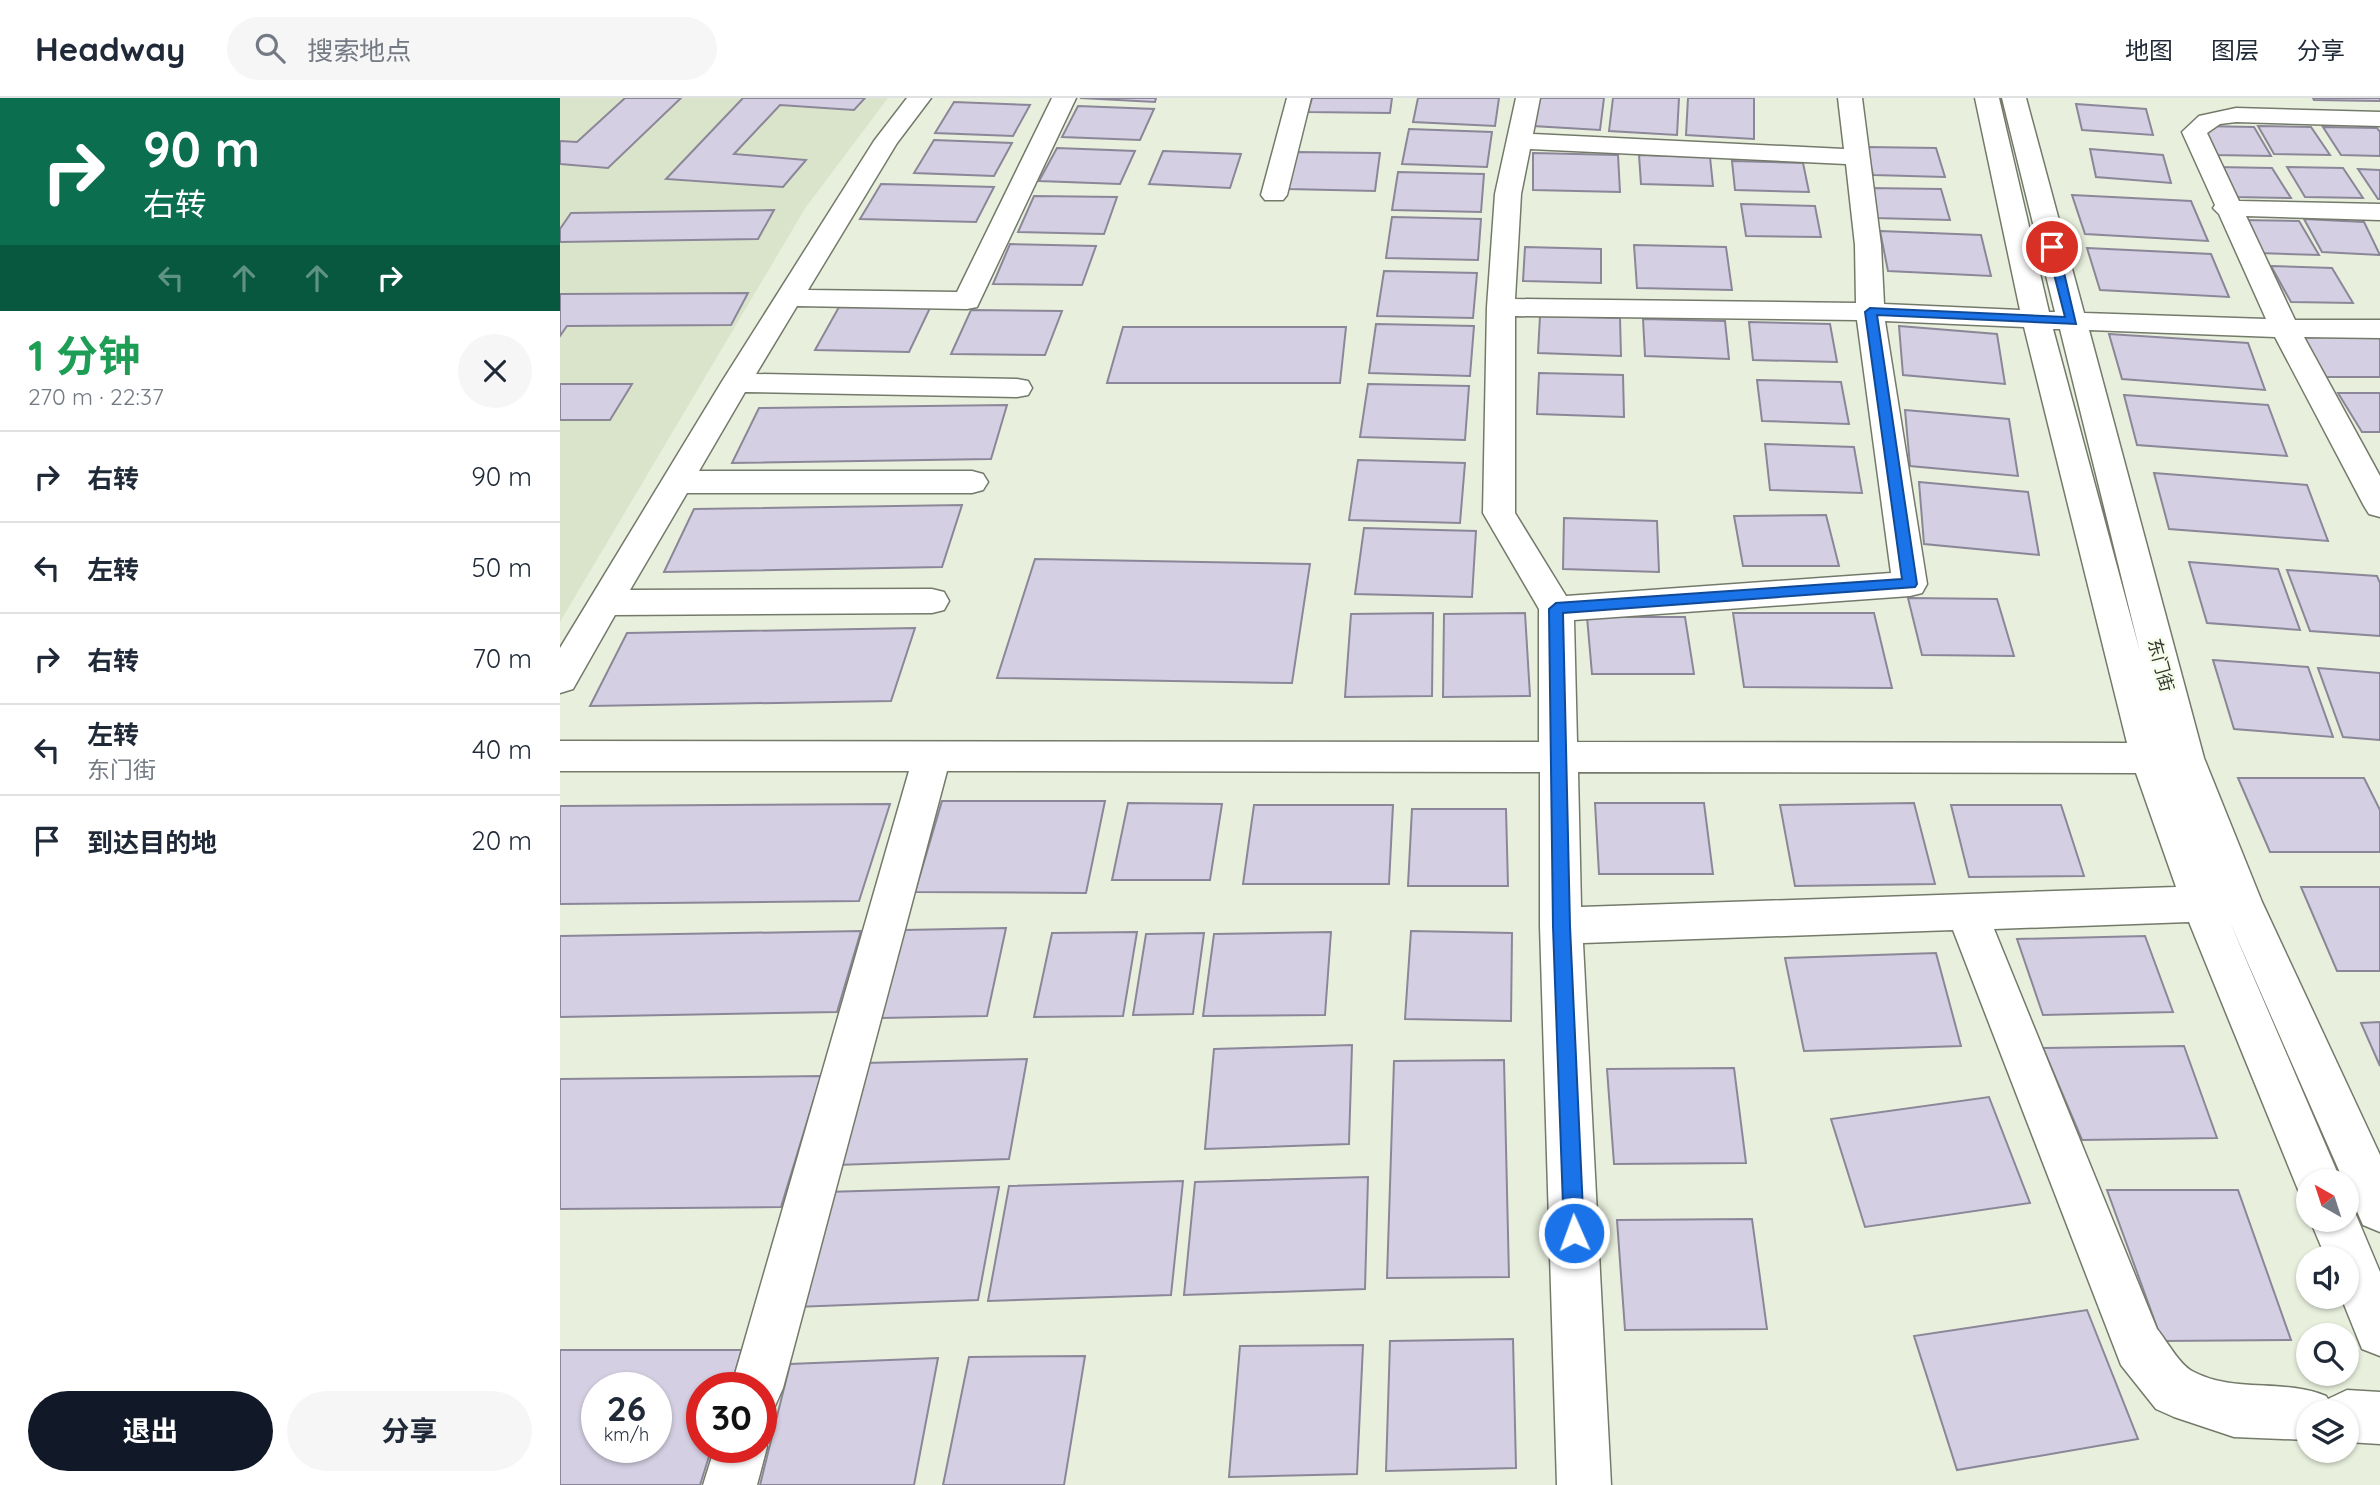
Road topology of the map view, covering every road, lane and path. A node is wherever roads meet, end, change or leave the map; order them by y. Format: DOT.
graph roads {
  1 [pos="919,98"];
  2 [pos="1064,98"];
  3 [pos="1298,98"];
  4 [pos="1528,98"];
  5 [pos="1850,98"];
  6 [pos="1987,98"];
  7 [pos="2014,98"];
  8 [pos="2380,120"];
  9 [pos="1518,141"];
  10 [pos="1857,157"];
  11 [pos="1274,195"];
  12 [pos="2226,208"];
  13 [pos="2371,212"];
  14 [pos="2380,242"];
  15 [pos="792,298"];
  16 [pos="1501,307"];
  17 [pos="1870,312"];
  18 [pos="2054,321"];
  19 [pos="2285,329"];
  20 [pos="2380,329"];
  21 [pos="736,383"];
  22 [pos="1017,388"];
  23 [pos="2367,453"];
  24 [pos="676,482"];
  25 [pos="972,482"];
  26 [pos="2380,506"];
  27 [pos="932,601"];
  28 [pos="608,603"];
  29 [pos="1556,609"];
  30 [pos="560,679"];
  31 [pos="560,756"];
  32 [pos="932,757"];
  33 [pos="1557,757"];
  34 [pos="2167,757"];
  35 [pos="2222,903"];
  36 [pos="1967,914"];
  37 [pos="1561,926"];
  38 [pos="2314,1169"];
  39 [pos="2380,1208"];
  40 [pos="2339,1232"];
  41 [pos="2380,1331"];
  42 [pos="761,1372"];
  43 [pos="2296,1414"];
  44 [pos="2359,1417"];
  45 [pos="2380,1418"];
  46 [pos="736,1463"];
  47 [pos="730,1485"];
  48 [pos="1584,1485"];
  1 -- 15 [label="street"];
  2 -- 15 [label="street"];
  3 -- 11 [label="street"];
  4 -- 9 [label="street"];
  5 -- 10 [label="street"];
  6 -- 18 [label="street, 东门街"];
  7 -- 18 [label="street, 东门街"];
  8 -- 12 [label="street"];
  9 -- 10 [label="street"];
  9 -- 16 [label="street"];
  10 -- 17 [label="street"];
  12 -- 13 [label="street"];
  12 -- 19 [label="street"];
  13 -- 14 [label="street"];
  15 -- 21 [label="street"];
  16 -- 17 [label="street"];
  16 -- 29 [label="street"];
  17 -- 18 [label="street"];
  17 -- 29 [label="street"];
  18 -- 19 [label="street"];
  18 -- 34 [label="street, 东门街"];
  19 -- 20 [label="street"];
  19 -- 23 [label="street"];
  21 -- 22 [label="street"];
  21 -- 24 [label="street"];
  23 -- 26 [label="street"];
  24 -- 25 [label="street"];
  24 -- 28 [label="street"];
  27 -- 28 [label="street"];
  28 -- 30 [label="street"];
  29 -- 33 [label="street"];
  31 -- 32 [label="street"];
  32 -- 33 [label="street"];
  32 -- 42 [label="street"];
  33 -- 34 [label="street"];
  33 -- 37 [label="street"];
  34 -- 35 [label="street, 东门街"];
  35 -- 36 [label="street"];
  35 -- 38 [label="street, 东门街"];
  35 -- 39 [label="street, 东门街"];
  36 -- 37 [label="street"];
  36 -- 43 [label="street"];
  37 -- 48 [label="street"];
  40 -- 41 [label="street"];
  44 -- 45 [label="street"];
  46 -- 47 [label="street"];
}
